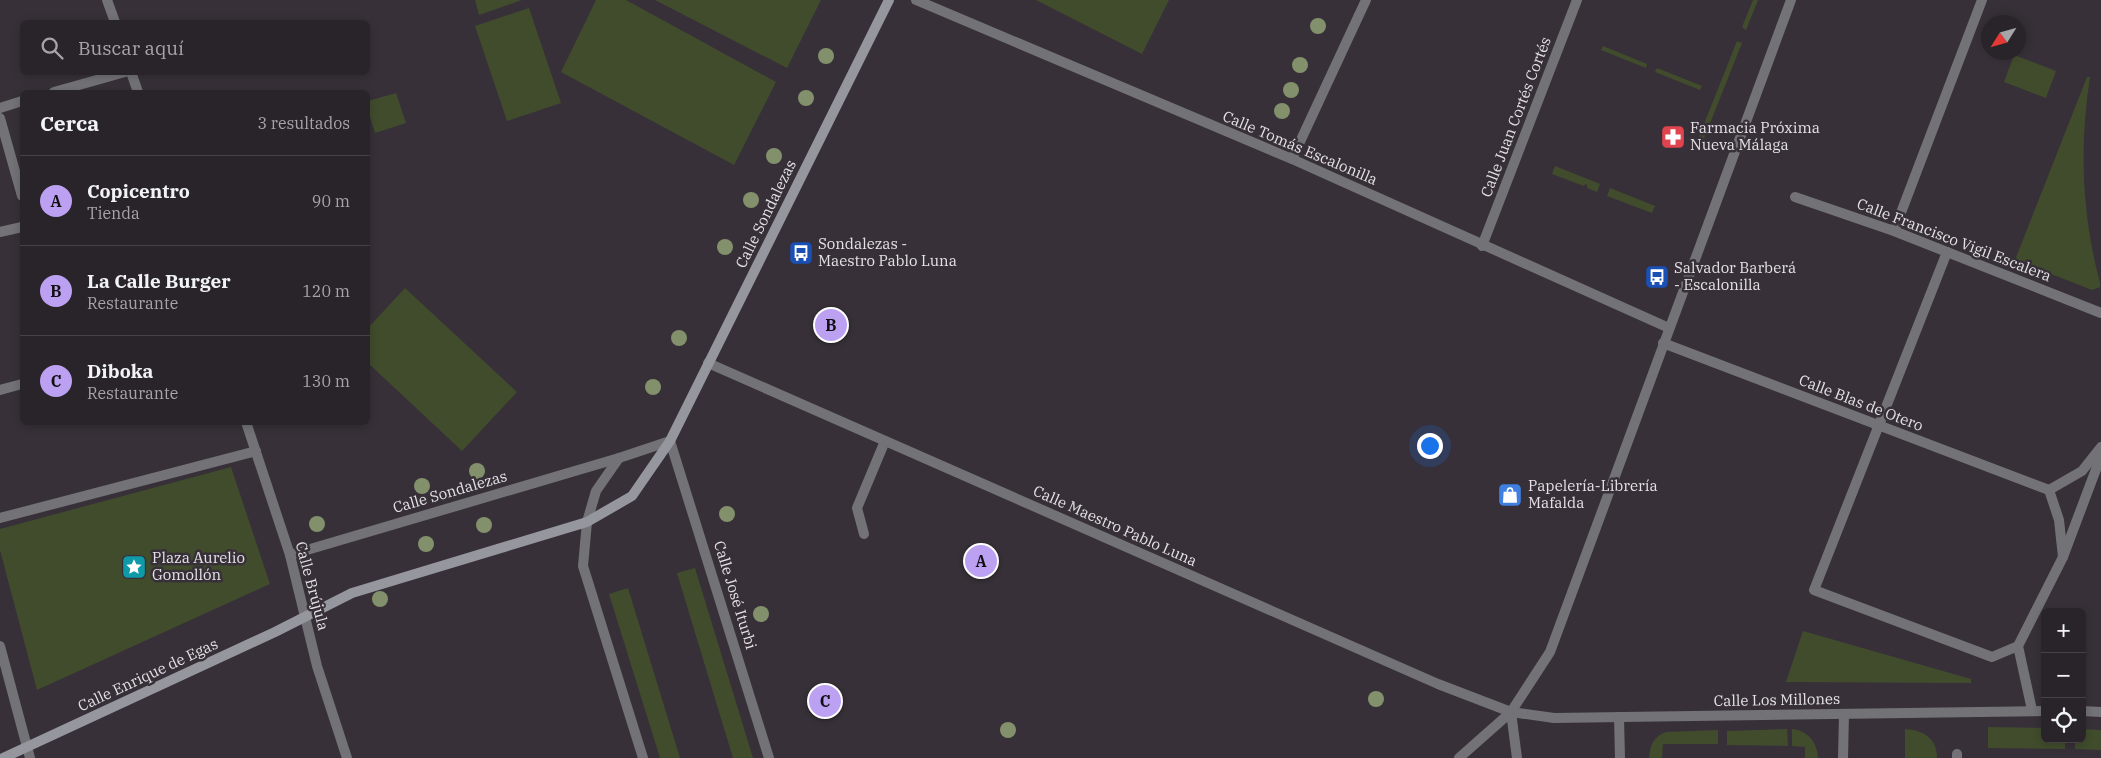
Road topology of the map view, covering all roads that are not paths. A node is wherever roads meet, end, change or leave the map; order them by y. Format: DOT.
graph roads {
  1 [pos="107,0"];
  2 [pos="889,0"];
  3 [pos="916,0"];
  4 [pos="1366,0"];
  5 [pos="1577,0"];
  6 [pos="1791,0"];
  7 [pos="1982,0"];
  8 [pos="114,20"];
  9 [pos="114,75"];
  10 [pos="132,75"];
  11 [pos="61,90"];
  12 [pos="137,90"];
  13 [pos="20,102"];
  14 [pos="0,108"];
  15 [pos="0,118"];
  16 [pos="1292,160"];
  17 [pos="20,189"];
  18 [pos="1796,197"];
  19 [pos="20,227"];
  20 [pos="1894,231"];
  21 [pos="0,232"];
  22 [pos="1482,246"];
  23 [pos="1948,252"];
  24 [pos="2101,313"];
  25 [pos="1669,328"];
  26 [pos="1663,343"];
  27 [pos="708,363"];
  28 [pos="20,385"];
  29 [pos="0,390"];
  30 [pos="247,425"];
  31 [pos="1878,426"];
  32 [pos="670,440"];
  33 [pos="885,441"];
  34 [pos="2101,447"];
  35 [pos="256,452"];
  36 [pos="2101,456"];
  37 [pos="619,458"];
  38 [pos="2049,490"];
  39 [pos="0,518"];
  40 [pos="586,522"];
  41 [pos="864,534"];
  42 [pos="290,555"];
  43 [pos="2063,557"];
  44 [pos="305,617"];
  45 [pos="0,646"];
  46 [pos="2018,646"];
  47 [pos="2032,710"];
  48 [pos="2041,710"];
  49 [pos="1511,712"];
  50 [pos="2086,712"];
  51 [pos="2101,712"];
  52 [pos="1844,714"];
  53 [pos="1619,718"];
  54 [pos="27,747"];
  55 [pos="3,758"];
  56 [pos="30,758"];
  57 [pos="347,758"];
  58 [pos="643,758"];
  59 [pos="769,758"];
  60 [pos="1459,758"];
  61 [pos="1517,758"];
  62 [pos="1620,758"];
  63 [pos="1843,758"];
  1 -- 8 [label="street"];
  2 -- 27 [label="main road, Calle Sondalezas"];
  3 -- 16 [label="street, Calle Tomás Escalonilla"];
  4 -- 16 [label="street"];
  5 -- 22 [label="street, Calle Juan Cortés Cortés"];
  6 -- 25 [label="street"];
  7 -- 20 [label="street"];
  9 -- 11 [label="street"];
  10 -- 12 [label="street"];
  13 -- 14 [label="street"];
  15 -- 17 [label="street"];
  16 -- 22 [label="street, Calle Tomás Escalonilla"];
  18 -- 20 [label="street, Calle Francisco Vigil Escalera"];
  19 -- 21 [label="street"];
  20 -- 23 [label="street, Calle Francisco Vigil Escalera"];
  22 -- 25 [label="street, Calle Tomás Escalonilla"];
  23 -- 24 [label="street, Calle Francisco Vigil Escalera"];
  23 -- 31 [label="street"];
  25 -- 26 [label="street"];
  26 -- 31 [label="street, Calle Blas de Otero"];
  26 -- 49 [label="street"];
  27 -- 32 [label="main road, Calle Sondalezas"];
  27 -- 33 [label="street, Calle Maestro Pablo Luna"];
  28 -- 29 [label="street"];
  30 -- 35 [label="street, Calle Brújula"];
  31 -- 38 [label="street, Calle Blas de Otero"];
  31 -- 46 [label="street"];
  32 -- 37 [label="street, Calle Sondalezas"];
  32 -- 40 [label="main road, Calle Sondalezas"];
  32 -- 59 [label="street, Calle José Iturbi"];
  33 -- 41 [label="street"];
  33 -- 49 [label="street, Calle Maestro Pablo Luna"];
  34 -- 38 [label="street"];
  35 -- 39 [label="street"];
  35 -- 42 [label="street, Calle Brújula"];
  36 -- 43 [label="street"];
  37 -- 40 [label="street"];
  37 -- 42 [label="street, Calle Sondalezas"];
  38 -- 43 [label="street"];
  40 -- 44 [label="main road, Calle Sondalezas"];
  40 -- 58 [label="street"];
  42 -- 44 [label="street, Calle Brújula"];
  43 -- 46 [label="street"];
  44 -- 54 [label="main road, Calle Enrique de Egas"];
  44 -- 57 [label="street, Calle Brújula"];
  45 -- 54 [label="street"];
  46 -- 47 [label="street"];
  47 -- 48 [label="street, Calle Los Millones"];
  47 -- 52 [label="street, Calle Los Millones"];
  49 -- 53 [label="street, Calle Los Millones"];
  49 -- 60 [label="street"];
  49 -- 61 [label="street"];
  50 -- 51 [label="street"];
  52 -- 53 [label="street, Calle Los Millones"];
  52 -- 63 [label="street"];
  53 -- 62 [label="street"];
  54 -- 55 [label="main road, Calle Enrique de Egas"];
  54 -- 56 [label="street"];
}
